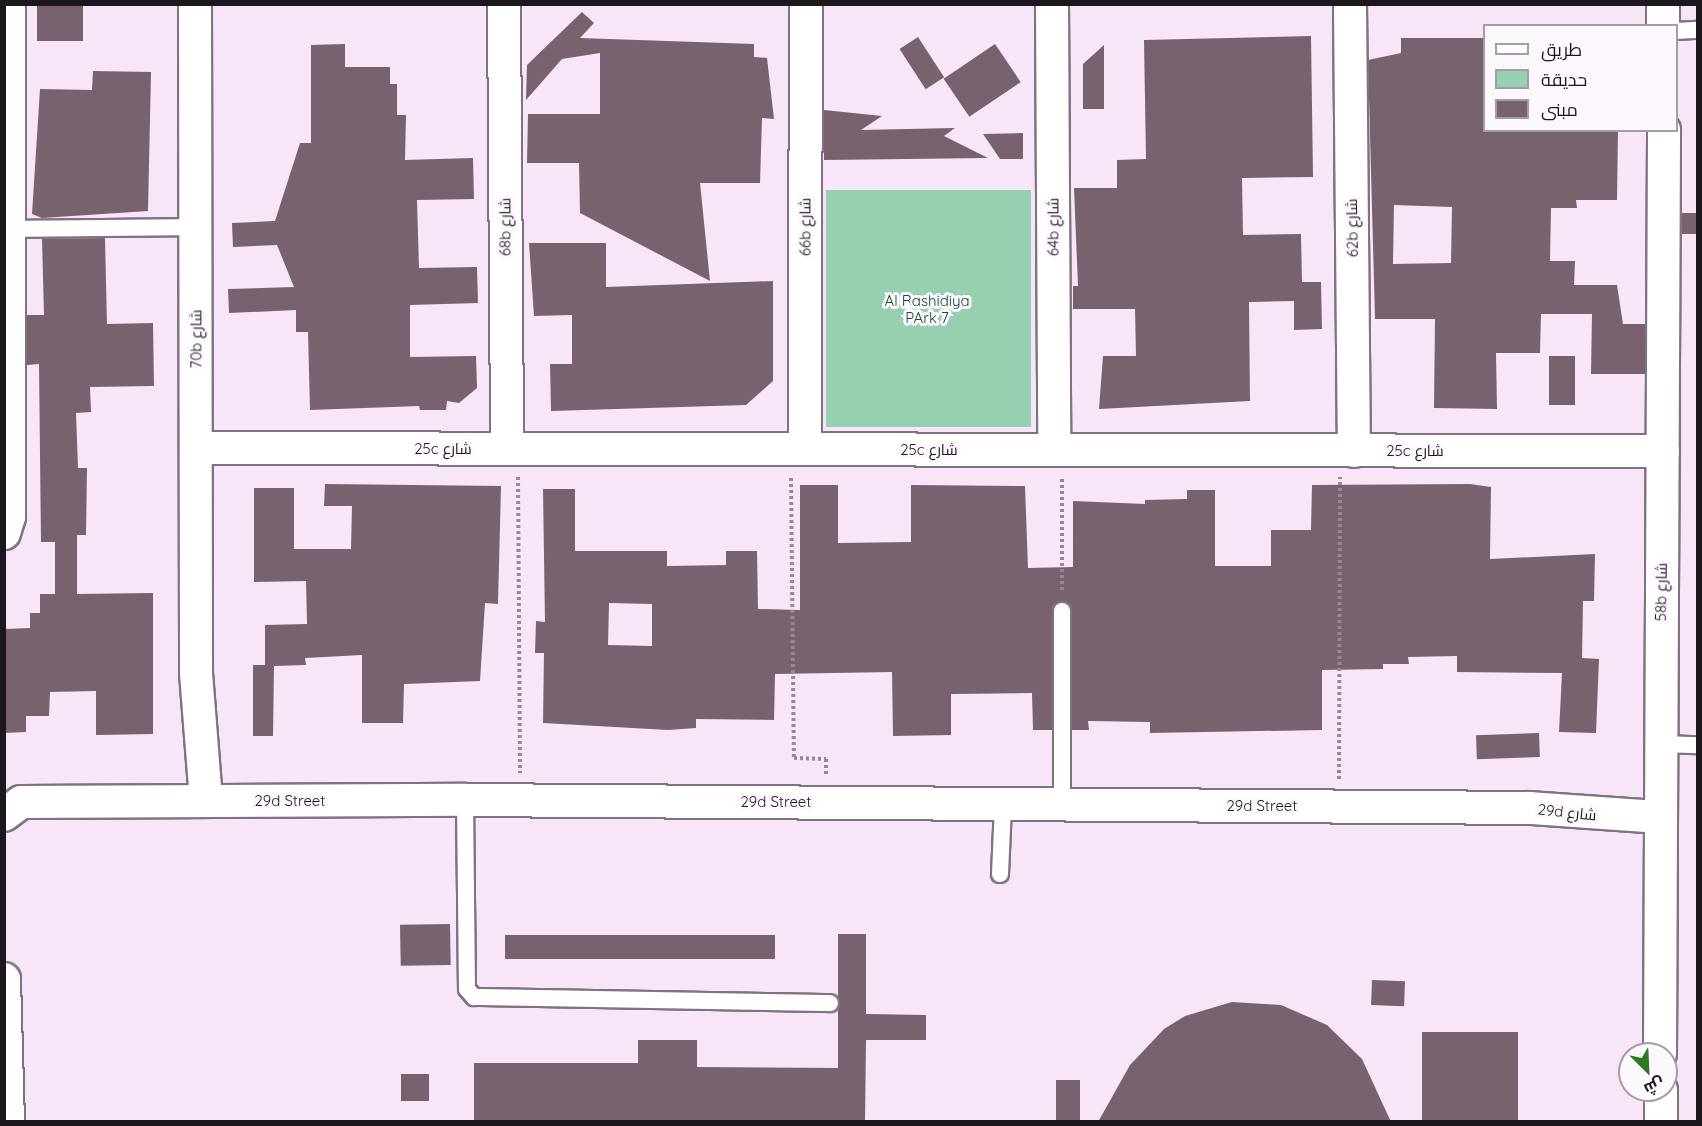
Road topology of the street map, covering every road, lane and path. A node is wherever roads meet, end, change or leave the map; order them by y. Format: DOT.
graph roads {
  1 [pos="9,4"];
  2 [pos="195,4"];
  3 [pos="504,4"];
  4 [pos="806,4"];
  5 [pos="1052,4"];
  6 [pos="1350,4"];
  7 [pos="1663,4"];
  8 [pos="1663,24"];
  9 [pos="1698,30"];
  10 [pos="1678,31"];
  11 [pos="1664,132"];
  12 [pos="196,227"];
  13 [pos="9,229"];
  14 [pos="196,448"];
  15 [pos="512,449"];
  16 [pos="798,449"];
  17 [pos="1058,450"];
  18 [pos="1347,450"];
  19 [pos="1663,451"];
  20 [pos="4,532"];
  21 [pos="1062,611"];
  22 [pos="1660,744"];
  23 [pos="1698,745"];
  24 [pos="465,800"];
  25 [pos="520,800"];
  26 [pos="197,801"];
  27 [pos="826,802"];
  28 [pos="1003,804"];
  29 [pos="1062,805"];
  30 [pos="11,806"];
  31 [pos="1660,806"];
  32 [pos="1339,807"];
  33 [pos="1530,808"];
  34 [pos="1000,873"];
  35 [pos="4,979"];
  36 [pos="830,1004"];
  37 [pos="5,1038"];
  38 [pos="1660,1042"];
  39 [pos="1661,1102"];
  40 [pos="8,1122"];
  41 [pos="1661,1122"];
  1 -- 13 [label="street"];
  2 -- 12 [label="street, 70b شارع"];
  3 -- 15 [label="street, 68b شارع"];
  4 -- 16 [label="street, 66b شارع"];
  5 -- 17 [label="street, 64b شارع"];
  6 -- 18 [label="street, 62b شارع"];
  7 -- 8 [label="street"];
  9 -- 10 [label="lane"];
  11 -- 19 [label="street, 58b شارع"];
  12 -- 13 [label="lane"];
  12 -- 14 [label="street, 70b شارع"];
  13 -- 20 [label="street"];
  14 -- 15 [label="street, 25c شارع"];
  14 -- 26 [label="street, 70b شارع"];
  15 -- 16 [label="street, 25c شارع"];
  15 -- 25 [label="path"];
  16 -- 17 [label="street, 25c شارع"];
  16 -- 27 [label="path"];
  17 -- 18 [label="street, 25c شارع"];
  17 -- 21 [label="path"];
  18 -- 19 [label="street, 25c شارع"];
  18 -- 32 [label="path"];
  19 -- 22 [label="street, 58b شارع"];
  21 -- 29 [label="lane"];
  22 -- 23 [label="lane"];
  22 -- 31 [label="street, 58b شارع"];
  24 -- 25 [label="street, 29d Street"];
  24 -- 26 [label="street, 29d Street"];
  24 -- 36 [label="lane"];
  25 -- 27 [label="street, 29d Street"];
  26 -- 30 [label="street, 29d Street"];
  27 -- 28 [label="street, 29d Street"];
  28 -- 29 [label="street, 29d Street"];
  28 -- 34 [label="lane"];
  29 -- 32 [label="street, 29d Street"];
  31 -- 33 [label="street, 29d شارع"];
  31 -- 38 [label="street, 58b شارع"];
  32 -- 33 [label="street, 29d Street"];
  35 -- 37 [label="street"];
  37 -- 40 [label="street"];
  39 -- 41 [label="street"];
}
